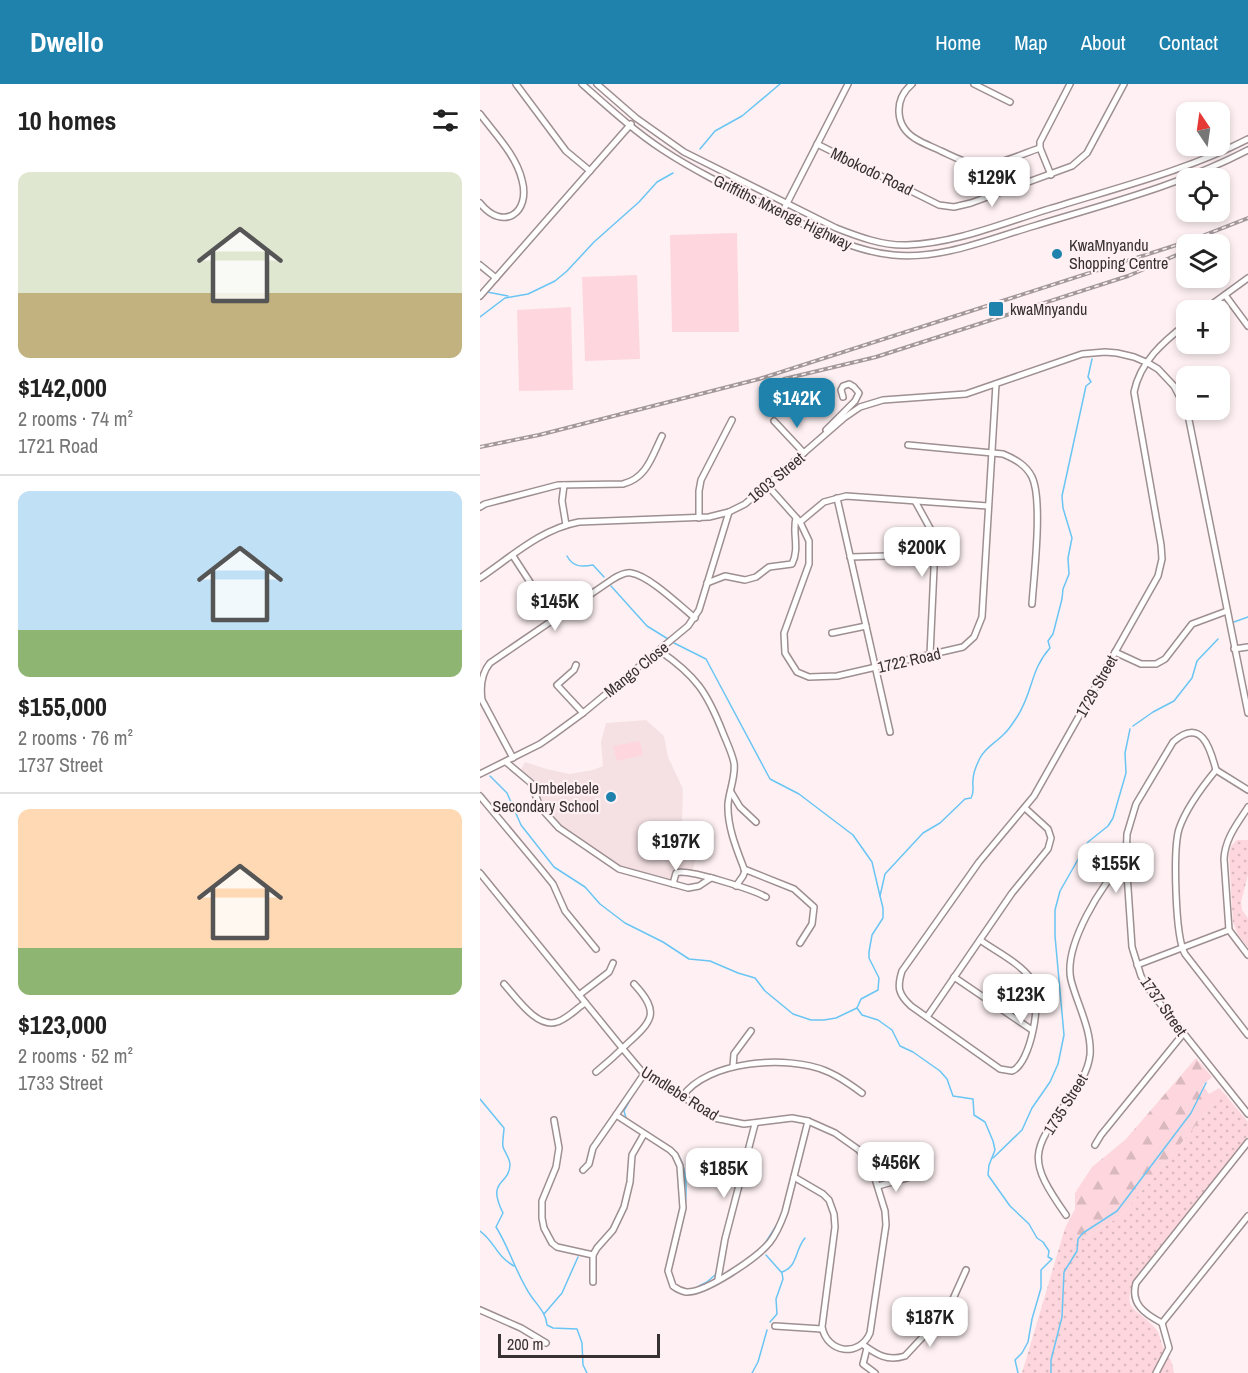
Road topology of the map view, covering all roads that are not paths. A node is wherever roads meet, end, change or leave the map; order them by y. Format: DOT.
graph roads {
  1 [pos="516,84"];
  2 [pos="582,84"];
  3 [pos="597,84"];
  4 [pos="848,84"];
  5 [pos="912,84"];
  6 [pos="974,84"];
  7 [pos="1124,84"];
  8 [pos="1068,85"];
  9 [pos="1010,102"];
  10 [pos="480,114"];
  11 [pos="636,118"];
  12 [pos="630,125"];
  13 [pos="1248,139"];
  14 [pos="817,144"];
  15 [pos="1040,148"];
  16 [pos="1248,150"];
  17 [pos="590,171"];
  18 [pos="1051,175"];
  19 [pos="480,203"];
  20 [pos="786,204"];
  21 [pos="782,213"];
  22 [pos="480,266"];
  23 [pos="496,278"];
  24 [pos="1248,278"];
  25 [pos="1225,295"];
  26 [pos="480,296"];
  27 [pos="1218,300"];
  28 [pos="1248,326"];
  29 [pos="1176,332"];
  30 [pos="1148,363"];
  31 [pos="996,384"];
  32 [pos="1176,390"];
  33 [pos="843,397"];
  34 [pos="732,420"];
  35 [pos="1188,420"];
  36 [pos="774,422"];
  37 [pos="662,436"];
  38 [pos="823,437"];
  39 [pos="908,445"];
  40 [pos="992,451"];
  41 [pos="804,453"];
  42 [pos="564,485"];
  43 [pos="767,485"];
  44 [pos="837,498"];
  45 [pos="915,501"];
  46 [pos="988,506"];
  47 [pos="480,507"];
  48 [pos="729,512"];
  49 [pos="699,518"];
  50 [pos="798,520"];
  51 [pos="566,525"];
  52 [pos="513,555"];
  53 [pos="887,556"];
  54 [pos="850,557"];
  55 [pos="480,579"];
  56 [pos="708,583"];
  57 [pos="1032,604"];
  58 [pos="1227,611"];
  59 [pos="694,618"];
  60 [pos="554,619"];
  61 [pos="866,626"];
  62 [pos="832,633"];
  63 [pos="1248,647"];
  64 [pos="1234,649"];
  65 [pos="660,651"];
  66 [pos="1115,652"];
  67 [pos="930,655"];
  68 [pos="576,665"];
  69 [pos="876,669"];
  70 [pos="583,713"];
  71 [pos="1248,713"];
  72 [pos="890,732"];
  73 [pos="513,758"];
  74 [pos="506,762"];
  75 [pos="1216,770"];
  76 [pos="480,774"];
  77 [pos="730,790"];
  78 [pos="1248,790"];
  79 [pos="480,796"];
  80 [pos="1248,807"];
  81 [pos="1025,808"];
  82 [pos="756,822"];
  83 [pos="1126,859"];
  84 [pos="744,869"];
  85 [pos="480,873"];
  86 [pos="711,878"];
  87 [pos="673,884"];
  88 [pos="736,886"];
  89 [pos="766,897"];
  90 [pos="1229,930"];
  91 [pos="980,940"];
  92 [pos="800,943"];
  93 [pos="1181,948"];
  94 [pos="596,949"];
  95 [pos="1248,955"];
  96 [pos="613,963"];
  97 [pos="1137,965"];
  98 [pos="954,977"];
  99 [pos="504,984"];
  100 [pos="634,984"];
  101 [pos="579,995"];
  102 [pos="585,1003"];
  103 [pos="927,1017"];
  104 [pos="1032,1030"];
  105 [pos="751,1031"];
  106 [pos="1183,1034"];
  107 [pos="1248,1035"];
  108 [pos="622,1049"];
  109 [pos="733,1066"];
  110 [pos="596,1072"];
  111 [pos="644,1074"];
  112 [pos="862,1093"];
  113 [pos="682,1097"];
  114 [pos="1248,1114"];
  115 [pos="616,1115"];
  116 [pos="554,1120"];
  117 [pos="808,1121"];
  118 [pos="755,1124"];
  119 [pos="644,1134"];
  120 [pos="1248,1142"];
  121 [pos="1095,1145"];
  122 [pos="583,1170"];
  123 [pos="794,1177"];
  124 [pos="907,1178"];
  125 [pos="878,1186"];
  126 [pos="1066,1215"];
  127 [pos="1248,1216"];
  128 [pos="593,1255"];
  129 [pos="966,1270"];
  130 [pos="718,1279"];
  131 [pos="593,1282"];
  132 [pos="480,1310"];
  133 [pos="1162,1323"];
  134 [pos="775,1326"];
  135 [pos="822,1329"];
  136 [pos="546,1343"];
  137 [pos="864,1346"];
  138 [pos="875,1373"];
  139 [pos="1156,1373"];
  1 -- 17 [label="street"];
  2 -- 12 [label="street, Griffiths Mxenge Highway"];
  3 -- 11 [label="street, Griffiths Mxenge Highway"];
  4 -- 14 [label="street"];
  5 -- 15 [label="street"];
  6 -- 9 [label="street"];
  7 -- 18 [label="street, Mbokodo Road"];
  8 -- 15 [label="street"];
  10 -- 19 [label="street"];
  11 -- 12 [label="street"];
  11 -- 20 [label="street, Griffiths Mxenge Highway"];
  12 -- 17 [label="street"];
  12 -- 21 [label="street, Griffiths Mxenge Highway"];
  13 -- 20 [label="street, Griffiths Mxenge Highway"];
  14 -- 18 [label="street, Mbokodo Road"];
  14 -- 20 [label="street"];
  15 -- 18 [label="street"];
  16 -- 21 [label="street, Griffiths Mxenge Highway"];
  17 -- 23 [label="street"];
  20 -- 21 [label="street"];
  22 -- 23 [label="street"];
  23 -- 26 [label="street"];
  24 -- 25 [label="street"];
  25 -- 27 [label="street"];
  25 -- 28 [label="street"];
  29 -- 30 [label="street, 1729 Street"];
  30 -- 31 [label="street, 1603 Street"];
  30 -- 32 [label="street, 1603 Street"];
  30 -- 66 [label="street, 1729 Street"];
  31 -- 38 [label="street, 1603 Street"];
  31 -- 40 [label="street, 1722 Road"];
  33 -- 38 [label="street"];
  34 -- 49 [label="street"];
  35 -- 58 [label="street, 1603 Street"];
  36 -- 41 [label="street"];
  37 -- 42 [label="street"];
  38 -- 41 [label="street, 1603 Street"];
  39 -- 40 [label="street"];
  40 -- 46 [label="street, 1722 Road"];
  40 -- 57 [label="street"];
  41 -- 43 [label="street, 1603 Street"];
  42 -- 47 [label="street"];
  42 -- 51 [label="street"];
  43 -- 48 [label="street, 1603 Street"];
  43 -- 50 [label="street, 1722 Road"];
  44 -- 45 [label="street"];
  44 -- 50 [label="street"];
  44 -- 54 [label="street"];
  45 -- 46 [label="street"];
  45 -- 67 [label="street"];
  46 -- 67 [label="street, 1722 Road"];
  48 -- 49 [label="street, 1603 Street"];
  48 -- 56 [label="street, Mango Close"];
  49 -- 51 [label="street, 1603 Street"];
  50 -- 56 [label="street"];
  50 -- 69 [label="street, 1722 Road"];
  51 -- 52 [label="street, 1603 Street"];
  52 -- 55 [label="street, 1603 Street"];
  52 -- 60 [label="street"];
  53 -- 54 [label="street"];
  54 -- 61 [label="street"];
  56 -- 59 [label="street, Mango Close"];
  58 -- 64 [label="street, 1603 Street"];
  58 -- 66 [label="street"];
  59 -- 60 [label="street"];
  59 -- 65 [label="street, Mango Close"];
  60 -- 73 [label="street"];
  61 -- 62 [label="street"];
  61 -- 69 [label="street"];
  63 -- 64 [label="street"];
  64 -- 71 [label="street, 1603 Street"];
  65 -- 70 [label="street, Mango Close"];
  65 -- 77 [label="street"];
  66 -- 81 [label="street, 1729 Street"];
  67 -- 69 [label="street, 1722 Road"];
  68 -- 70 [label="street"];
  69 -- 72 [label="street"];
  70 -- 73 [label="street, Mango Close"];
  73 -- 74 [label="street, Mango Close"];
  74 -- 76 [label="street, Mango Close"];
  74 -- 87 [label="street"];
  75 -- 78 [label="street"];
  75 -- 83 [label="street, 1737 Street"];
  75 -- 93 [label="street"];
  77 -- 82 [label="street"];
  77 -- 84 [label="street"];
  79 -- 94 [label="street"];
  80 -- 90 [label="street"];
  81 -- 91 [label="street"];
  81 -- 103 [label="street, 1729 Street"];
  83 -- 97 [label="street, 1737 Street"];
  83 -- 126 [label="street, 1735 Street"];
  84 -- 88 [label="street"];
  84 -- 92 [label="street"];
  85 -- 101 [label="street, Umdlebe Road"];
  86 -- 87 [label="street"];
  86 -- 87 [label="street"];
  86 -- 88 [label="street"];
  88 -- 89 [label="street"];
  90 -- 93 [label="street"];
  90 -- 95 [label="street"];
  91 -- 98 [label="street"];
  91 -- 104 [label="street"];
  93 -- 97 [label="street"];
  93 -- 107 [label="street"];
  96 -- 101 [label="street"];
  97 -- 106 [label="street, 1737 Street"];
  98 -- 103 [label="street"];
  98 -- 104 [label="street"];
  99 -- 102 [label="street"];
  100 -- 108 [label="street"];
  101 -- 102 [label="street, Umdlebe Road"];
  102 -- 108 [label="street, Umdlebe Road"];
  103 -- 104 [label="street"];
  105 -- 109 [label="street"];
  106 -- 114 [label="street, 1737 Street"];
  106 -- 121 [label="street"];
  108 -- 110 [label="street"];
  108 -- 111 [label="street, Umdlebe Road"];
  109 -- 112 [label="street"];
  109 -- 113 [label="street"];
  111 -- 113 [label="street, Umdlebe Road"];
  111 -- 115 [label="street"];
  113 -- 118 [label="street, Umdlebe Road"];
  115 -- 119 [label="street"];
  115 -- 122 [label="street"];
  116 -- 128 [label="street"];
  117 -- 118 [label="street, Umdlebe Road"];
  117 -- 123 [label="street"];
  117 -- 125 [label="street, Umdlebe Road"];
  118 -- 130 [label="street"];
  119 -- 128 [label="street"];
  119 -- 130 [label="street"];
  120 -- 133 [label="street"];
  123 -- 130 [label="street"];
  123 -- 135 [label="street"];
  124 -- 125 [label="street"];
  125 -- 137 [label="street, Umdlebe Road"];
  127 -- 133 [label="street"];
  128 -- 131 [label="street"];
  129 -- 137 [label="street"];
  132 -- 136 [label="street"];
  133 -- 139 [label="street"];
  134 -- 135 [label="street"];
  135 -- 137 [label="street"];
  137 -- 138 [label="street"];
}
